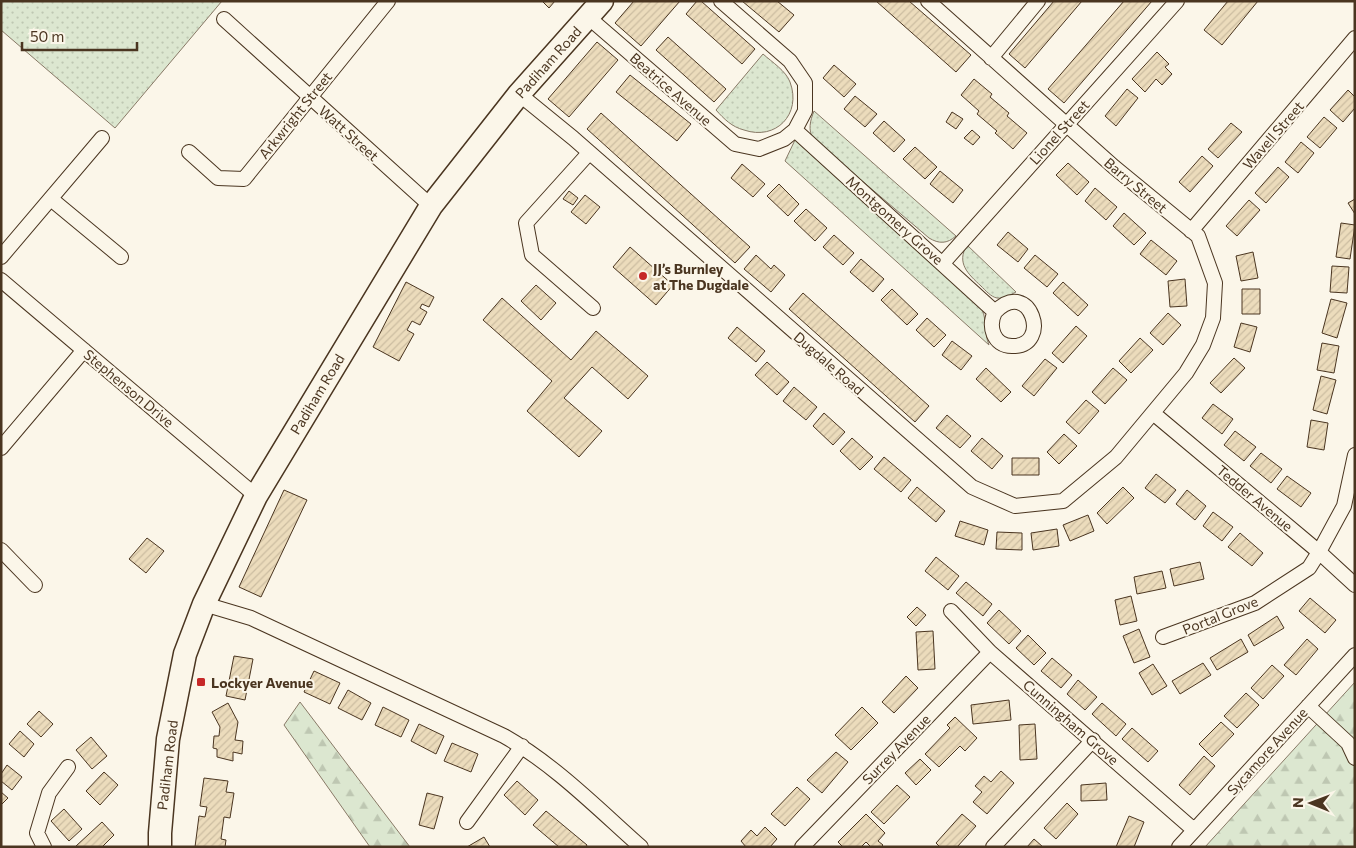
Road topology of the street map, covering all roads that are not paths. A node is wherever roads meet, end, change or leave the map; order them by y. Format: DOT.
graph roads {
  1 [pos="388,1"];
  2 [pos="721,1"];
  3 [pos="928,1"];
  4 [pos="1038,1"];
  5 [pos="1177,1"];
  6 [pos="595,9"];
  7 [pos="224,19"];
  8 [pos="1355,38"];
  9 [pos="991,58"];
  10 [pos="519,94"];
  11 [pos="309,97"];
  12 [pos="1066,124"];
  13 [pos="795,130"];
  14 [pos="102,138"];
  15 [pos="189,152"];
  16 [pos="589,152"];
  17 [pos="51,199"];
  18 [pos="431,206"];
  19 [pos="1191,231"];
  20 [pos="121,257"];
  21 [pos="1,258"];
  22 [pos="943,263"];
  23 [pos="1,280"];
  24 [pos="593,308"];
  25 [pos="995,312"];
  26 [pos="84,350"];
  27 [pos="1153,413"];
  28 [pos="1,448"];
  29 [pos="1355,455"];
  30 [pos="256,496"];
  31 [pos="1,550"];
  32 [pos="1319,552"];
  33 [pos="35,585"];
  34 [pos="1355,585"];
  35 [pos="204,604"];
  36 [pos="951,611"];
  37 [pos="1163,637"];
  38 [pos="990,652"];
  39 [pos="1355,655"];
  40 [pos="1308,706"];
  41 [pos="1093,740"];
  42 [pos="522,746"];
  43 [pos="1355,758"];
  44 [pos="68,767"];
  45 [pos="467,822"];
  46 [pos="1194,830"];
  47 [pos="44,847"];
  48 [pos="160,847"];
  49 [pos="641,847"];
  50 [pos="802,847"];
  51 [pos="993,847"];
  52 [pos="1179,847"];
  1 -- 11 [label="street, Arkwright Street"];
  2 -- 13 [label="street"];
  3 -- 9 [label="street, Barry Street"];
  4 -- 9 [label="street"];
  5 -- 12 [label="street, Lionel Street"];
  6 -- 10 [label="main road, Padiham Road"];
  6 -- 13 [label="street, Beatrice Avenue"];
  7 -- 11 [label="street, Watt Street"];
  8 -- 19 [label="street, Wavell Street"];
  9 -- 12 [label="street, Barry Street"];
  10 -- 16 [label="street, Dugdale Road"];
  10 -- 18 [label="main road, Padiham Road"];
  11 -- 15 [label="street, Arkwright Street"];
  11 -- 18 [label="street, Watt Street"];
  12 -- 19 [label="street, Barry Street"];
  12 -- 22 [label="street, Lionel Street"];
  13 -- 22 [label="street, Montgomery Grove"];
  14 -- 17 [label="street"];
  16 -- 24 [label="street"];
  16 -- 27 [label="street, Dugdale Road"];
  17 -- 20 [label="street"];
  17 -- 21 [label="street"];
  18 -- 30 [label="main road, Padiham Road"];
  19 -- 27 [label="street, Barry Street"];
  22 -- 25 [label="street, Montgomery Grove"];
  23 -- 26 [label="street, Stephenson Drive"];
  26 -- 28 [label="street"];
  26 -- 30 [label="street, Stephenson Drive"];
  27 -- 32 [label="street, Tedder Avenue"];
  29 -- 32 [label="street, Portal Grove"];
  30 -- 35 [label="main road, Padiham Road"];
  31 -- 33 [label="street"];
  32 -- 34 [label="street, Tedder Avenue"];
  32 -- 37 [label="street, Portal Grove"];
  35 -- 42 [label="street"];
  35 -- 48 [label="main road, Padiham Road"];
  36 -- 38 [label="street, Cunningham Grove"];
  38 -- 41 [label="street, Cunningham Grove"];
  38 -- 50 [label="street, Surrey Avenue"];
  39 -- 40 [label="street, Sycamore Avenue"];
  40 -- 43 [label="street"];
  40 -- 46 [label="street, Sycamore Avenue"];
  41 -- 46 [label="street, Cunningham Grove"];
  41 -- 51 [label="street"];
  42 -- 45 [label="street"];
  42 -- 49 [label="street"];
  44 -- 47 [label="street"];
  46 -- 52 [label="street, Sycamore Avenue"];
}
